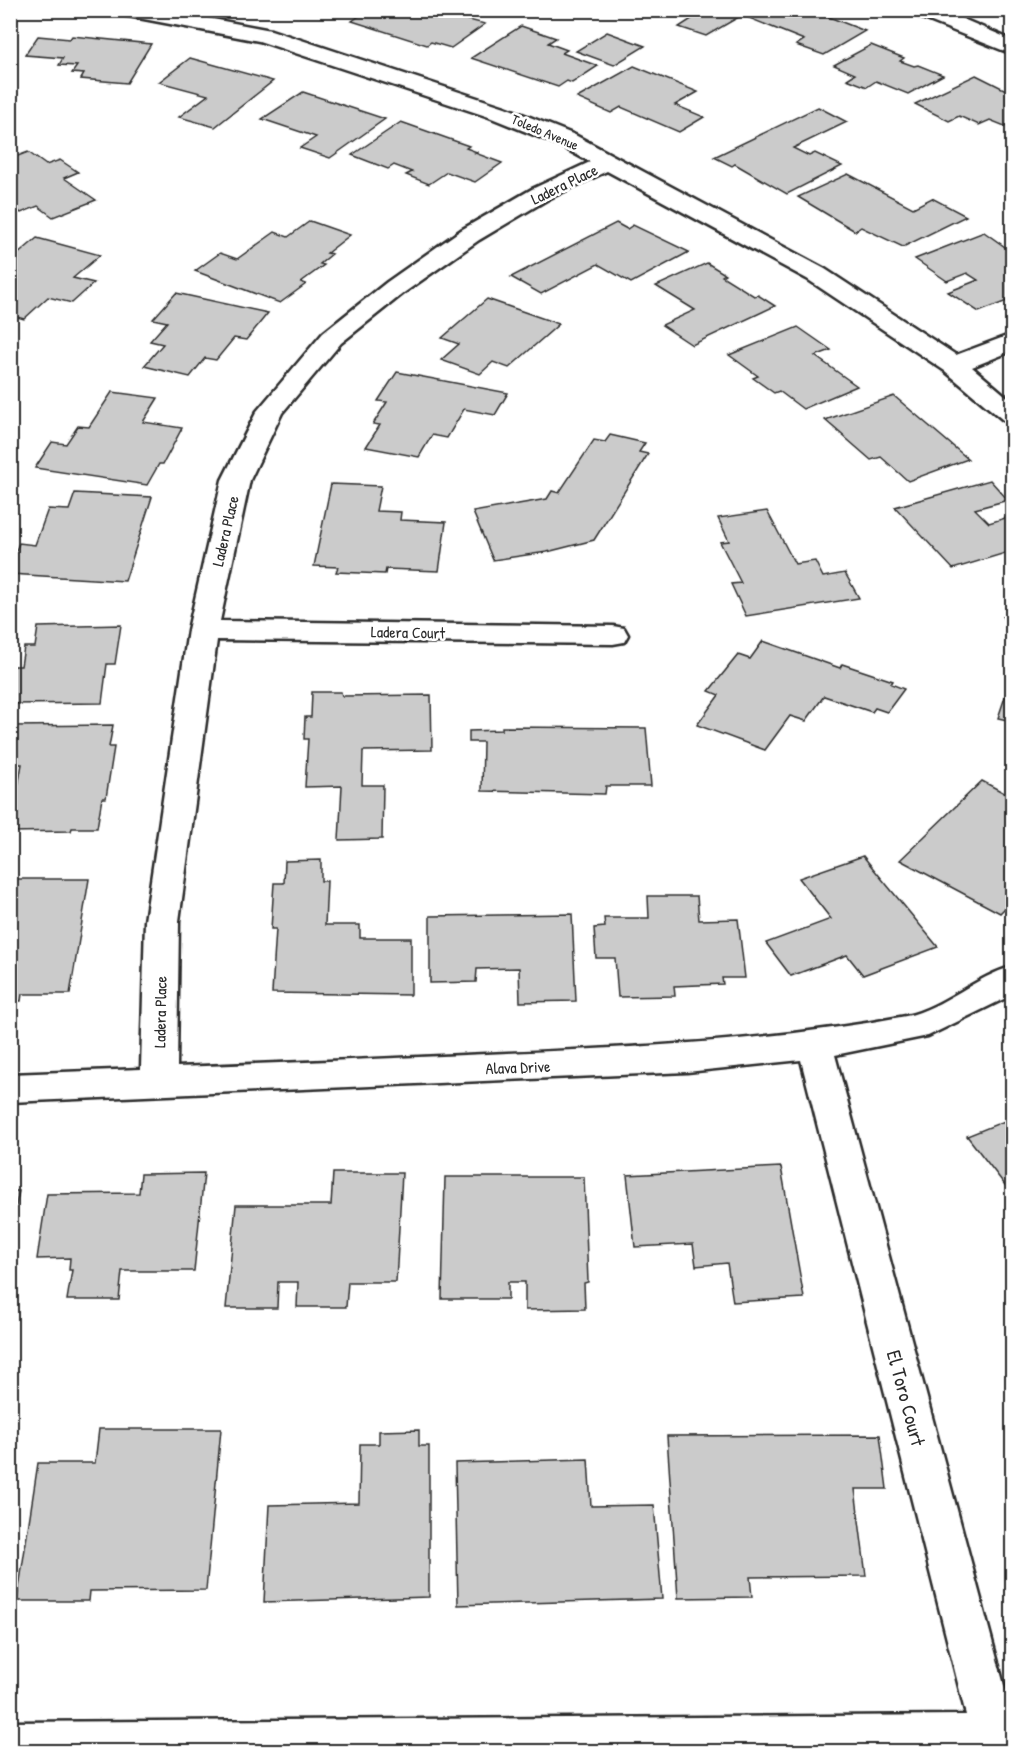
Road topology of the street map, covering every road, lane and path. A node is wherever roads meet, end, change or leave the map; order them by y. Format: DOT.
graph roads {
  1 [pos="128,10"];
  2 [pos="922,10"];
  3 [pos="1012,48"];
  4 [pos="610,161"];
  5 [pos="1012,342"];
  6 [pos="954,365"];
  7 [pos="1012,414"];
  8 [pos="203,630"];
  9 [pos="613,634"];
  10 [pos="1012,980"];
  11 [pos="814,1045"];
  12 [pos="159,1082"];
  13 [pos="10,1088"];
  14 [pos="1001,1741"];
  15 [pos="10,1743"];
  1 -- 4 [label="street, Toledo Avenue"];
  2 -- 3 [label="street"];
  4 -- 6 [label="street, Toledo Avenue"];
  4 -- 8 [label="street, Ladera Place"];
  5 -- 6 [label="street"];
  6 -- 7 [label="street"];
  8 -- 9 [label="street, Ladera Court"];
  8 -- 12 [label="street, Ladera Place"];
  10 -- 11 [label="street, Alava Drive"];
  11 -- 12 [label="street, Alava Drive"];
  11 -- 14 [label="street, El Toro Court"];
  12 -- 13 [label="street, Alava Drive"];
  14 -- 15 [label="street"];
}
